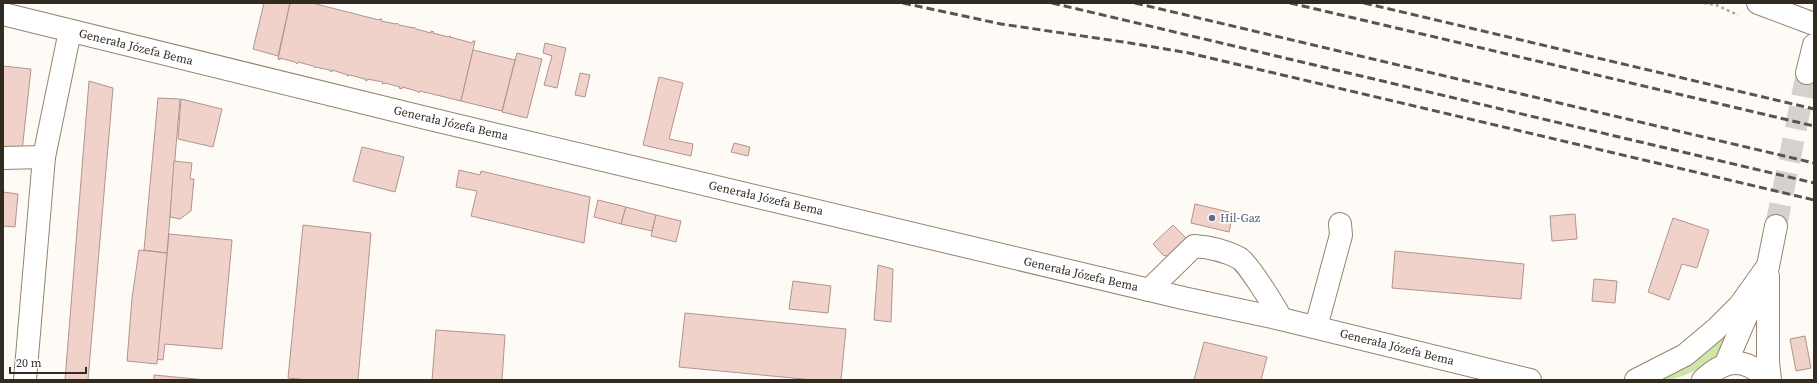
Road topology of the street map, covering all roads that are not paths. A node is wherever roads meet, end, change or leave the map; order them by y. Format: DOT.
graph roads {
  1 [pos="1758,3"];
  2 [pos="3,14"];
  3 [pos="1814,24"];
  4 [pos="70,31"];
  5 [pos="1814,45"];
  6 [pos="1808,73"];
  7 [pos="3,158"];
  8 [pos="44,158"];
  9 [pos="1340,224"];
  10 [pos="1776,226"];
  11 [pos="1768,266"];
  12 [pos="1149,290"];
  13 [pos="1281,318"];
  14 [pos="1316,327"];
  15 [pos="1726,363"];
  16 [pos="25,380"];
  17 [pos="1530,380"];
  18 [pos="1636,380"];
  19 [pos="1703,380"];
  20 [pos="1769,380"];
  1 -- 3 [label="street"];
  2 -- 4 [label="street, Generała Józefa Bema"];
  4 -- 8 [label="street"];
  4 -- 12 [label="street, Generała Józefa Bema"];
  5 -- 6 [label="street"];
  7 -- 8 [label="street"];
  8 -- 16 [label="street"];
  9 -- 14 [label="street"];
  10 -- 11 [label="street"];
  11 -- 15 [label="street"];
  11 -- 18 [label="street"];
  11 -- 20 [label="street"];
  12 -- 13 [label="street, Generała Józefa Bema"];
  12 -- 13 [label="street"];
  13 -- 14 [label="street, Generała Józefa Bema"];
  14 -- 17 [label="street, Generała Józefa Bema"];
  15 -- 19 [label="street"];
  15 -- 20 [label="street"];
}
